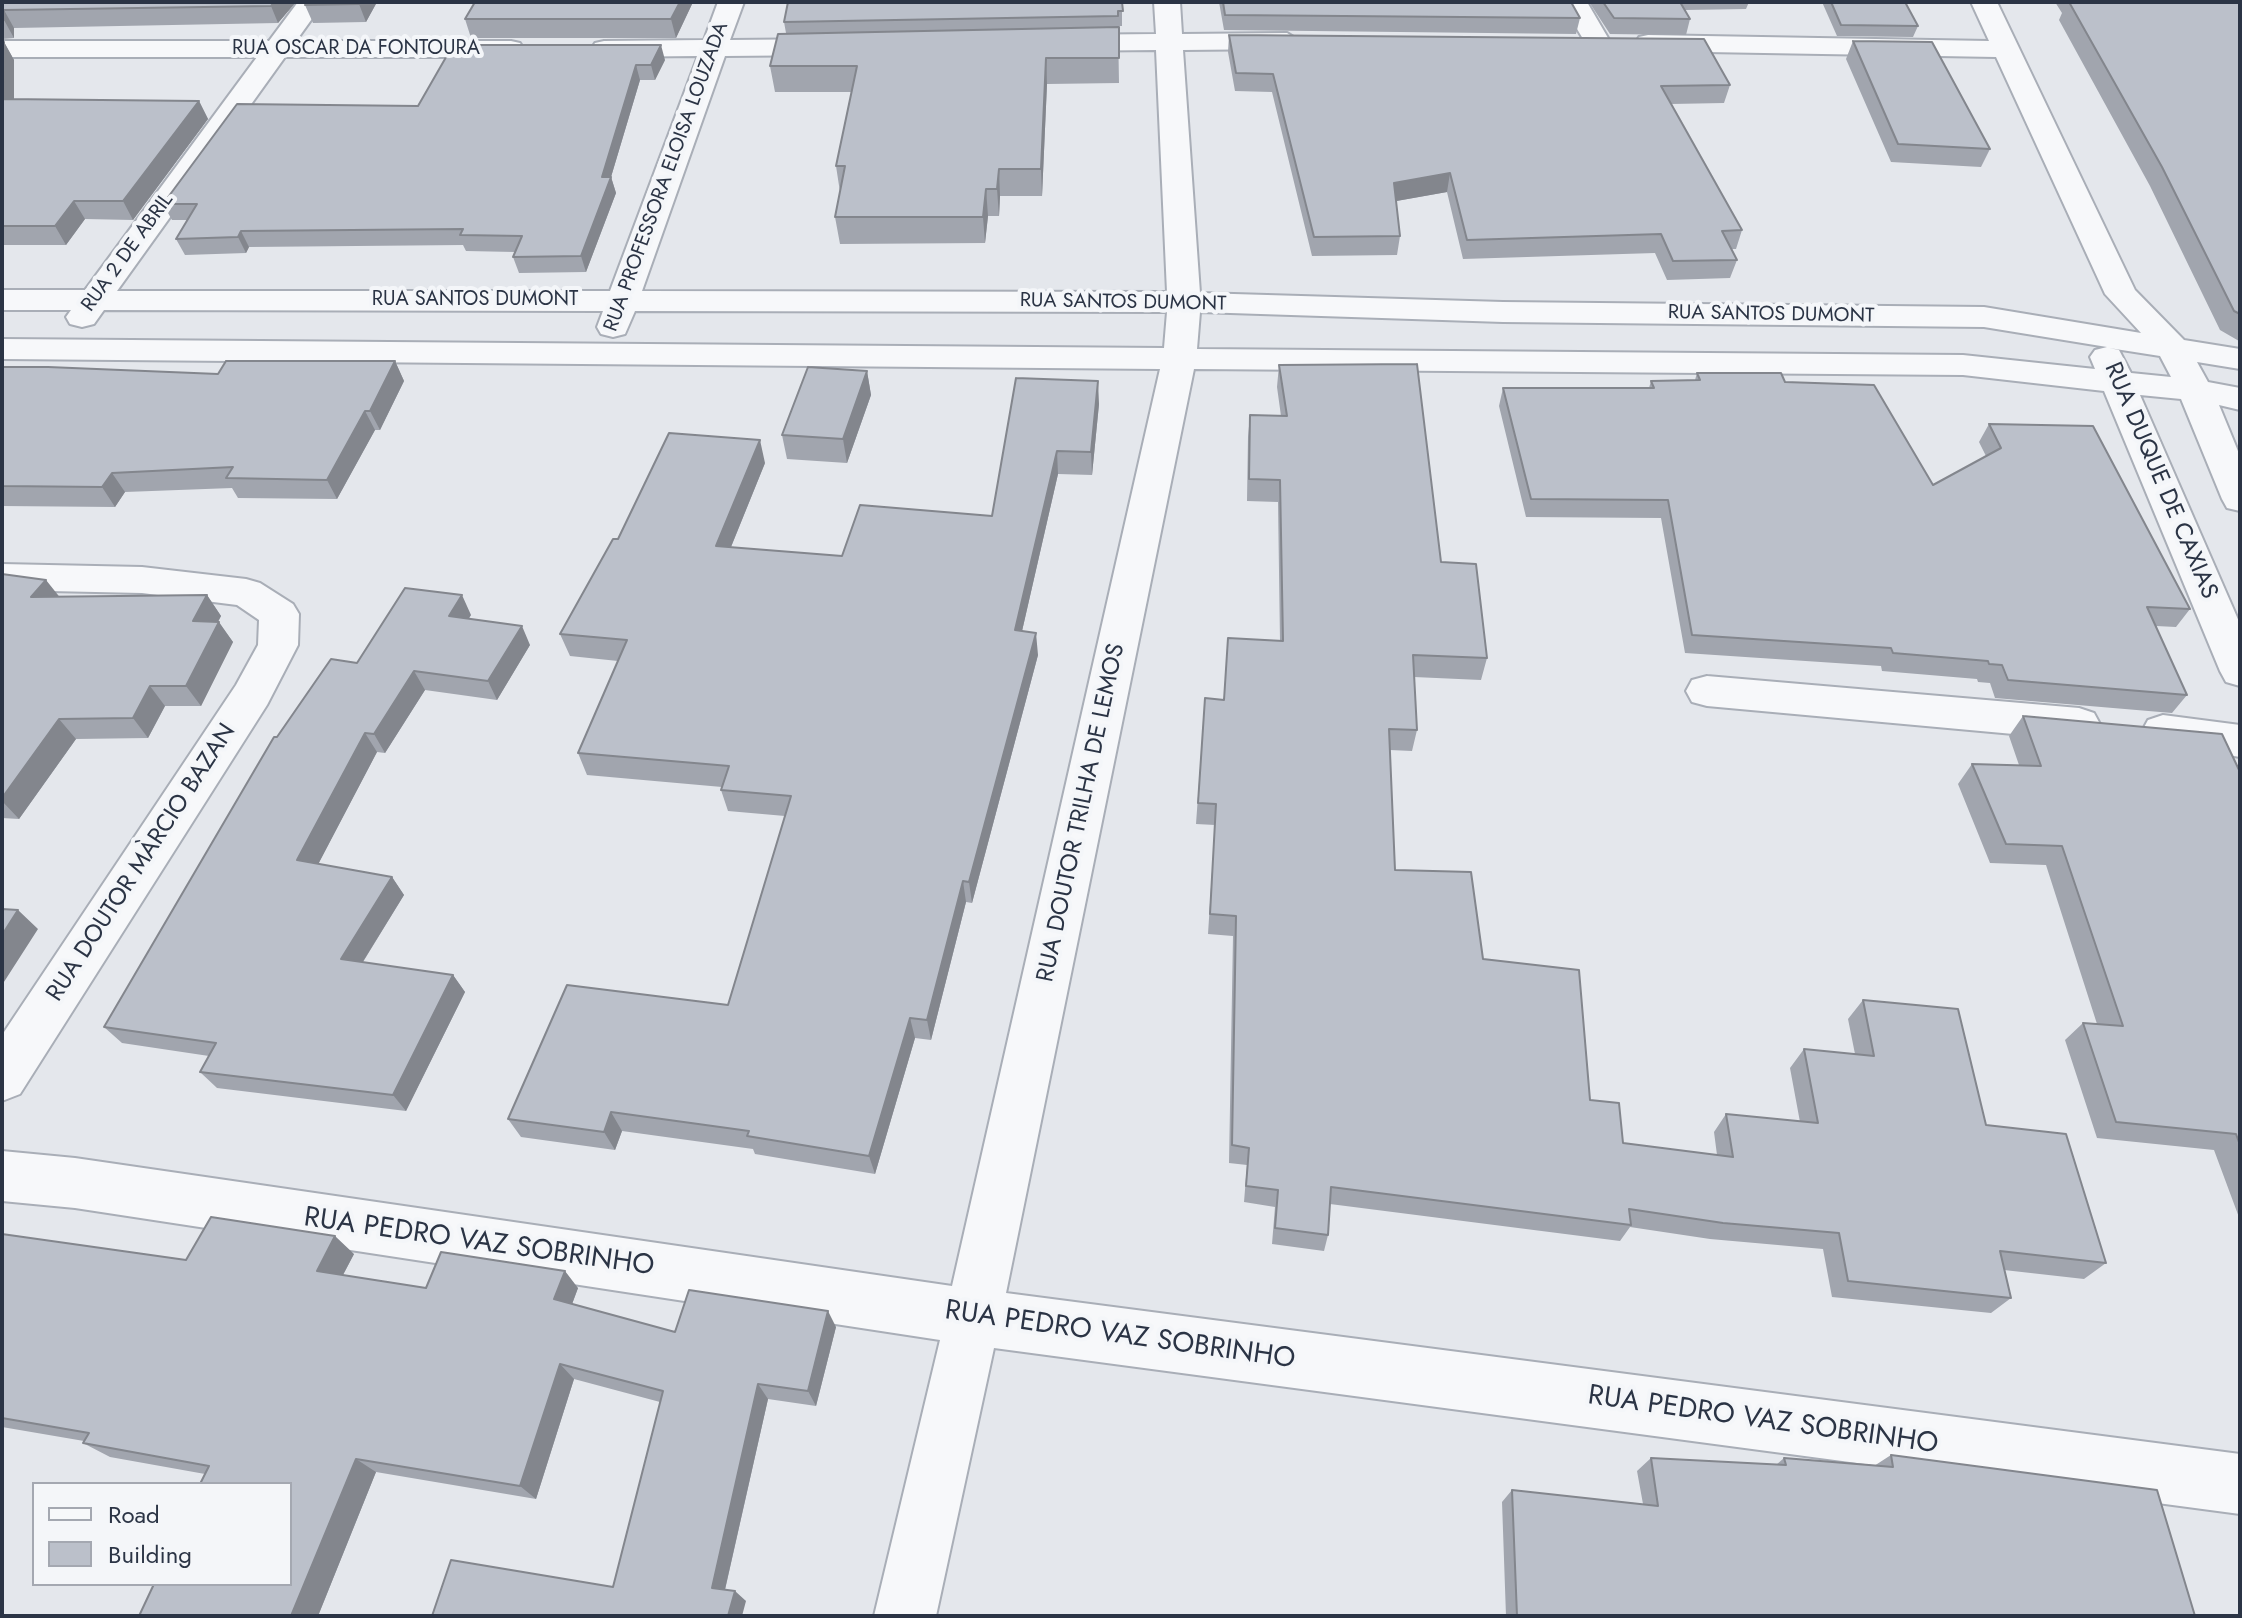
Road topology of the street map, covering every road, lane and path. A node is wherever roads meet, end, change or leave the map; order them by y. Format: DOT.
graph roads {
  1 [pos="311,2"];
  2 [pos="731,2"];
  3 [pos="1574,2"];
  4 [pos="1984,2"];
  5 [pos="1168,21"];
  6 [pos="1312,41"];
  7 [pos="1566,42"];
  8 [pos="1028,43"];
  9 [pos="1598,43"];
  10 [pos="855,46"];
  11 [pos="2,49"];
  12 [pos="276,49"];
  13 [pos="542,49"];
  14 [pos="573,49"];
  15 [pos="713,49"];
  16 [pos="2006,49"];
  17 [pos="2121,294"];
  18 [pos="2,300"];
  19 [pos="94,300"];
  20 [pos="622,301"];
  21 [pos="1184,302"];
  22 [pos="1503,312"];
  23 [pos="2099,335"];
  24 [pos="2172,346"];
  25 [pos="2,349"];
  26 [pos="59,349"];
  27 [pos="603,352"];
  28 [pos="1180,356"];
  29 [pos="2240,359"];
  30 [pos="1517,360"];
  31 [pos="2116,381"];
  32 [pos="2195,390"];
  33 [pos="2240,399"];
  34 [pos="2240,499"];
  35 [pos="2,577"];
  36 [pos="2240,671"];
  37 [pos="1707,691"];
  38 [pos="2240,741"];
  39 [pos="2,1078"];
  40 [pos="2,1176"];
  41 [pos="973,1317"];
  42 [pos="2240,1484"];
  43 [pos="905,1616"];
  1 -- 12 [label="street, RUA 2 DE ABRIL"];
  2 -- 15 [label="street, RUA PROFESSORA ELOISA LOUZADA"];
  3 -- 9 [label="street"];
  4 -- 16 [label="street"];
  5 -- 6 [label="street"];
  5 -- 8 [label="street"];
  5 -- 21 [label="street, RUA DOUTOR TRILHA DE LEMOS"];
  7 -- 9 [label="street"];
  9 -- 16 [label="street"];
  10 -- 15 [label="street"];
  11 -- 12 [label="street, RUA OSCAR DA FONTOURA"];
  12 -- 13 [label="street, RUA OSCAR DA FONTOURA"];
  12 -- 19 [label="street, RUA 2 DE ABRIL"];
  14 -- 15 [label="street"];
  15 -- 20 [label="street, RUA PROFESSORA ELOISA LOUZADA"];
  16 -- 17 [label="street"];
  17 -- 23 [label="street, RUA DUQUE DE CAXIAS"];
  17 -- 24 [label="street"];
  18 -- 19 [label="street, RUA SANTOS DUMONT"];
  19 -- 20 [label="street, RUA SANTOS DUMONT"];
  19 -- 26 [label="street, RUA 2 DE ABRIL"];
  20 -- 21 [label="street, RUA SANTOS DUMONT"];
  20 -- 27 [label="street, RUA PROFESSORA ELOISA LOUZADA"];
  21 -- 22 [label="street, RUA SANTOS DUMONT"];
  21 -- 28 [label="street, RUA DOUTOR TRILHA DE LEMOS"];
  22 -- 23 [label="street, RUA SANTOS DUMONT"];
  22 -- 30 [label="street"];
  23 -- 24 [label="street, RUA SANTOS DUMONT"];
  23 -- 31 [label="street, RUA DUQUE DE CAXIAS"];
  24 -- 29 [label="street, RUA SANTOS DUMONT"];
  24 -- 32 [label="street"];
  25 -- 26 [label="street, RUA SANTOS DUMONT"];
  26 -- 27 [label="street, RUA SANTOS DUMONT"];
  27 -- 28 [label="street, RUA SANTOS DUMONT"];
  28 -- 30 [label="street, RUA SANTOS DUMONT"];
  28 -- 41 [label="street, RUA DOUTOR TRILHA DE LEMOS"];
  30 -- 31 [label="street, RUA SANTOS DUMONT"];
  31 -- 32 [label="street, RUA SANTOS DUMONT"];
  31 -- 36 [label="street, RUA DUQUE DE CAXIAS"];
  32 -- 33 [label="street, RUA SANTOS DUMONT"];
  32 -- 34 [label="street"];
  35 -- 39 [label="street, RUA DOUTOR MÀRCIO BAZAN"];
  37 -- 38 [label="street"];
  40 -- 41 [label="street, RUA PEDRO VAZ SOBRINHO"];
  41 -- 42 [label="street, RUA PEDRO VAZ SOBRINHO"];
  41 -- 43 [label="street, RUA DOUTOR TRILHA DE LEMOS"];
}
